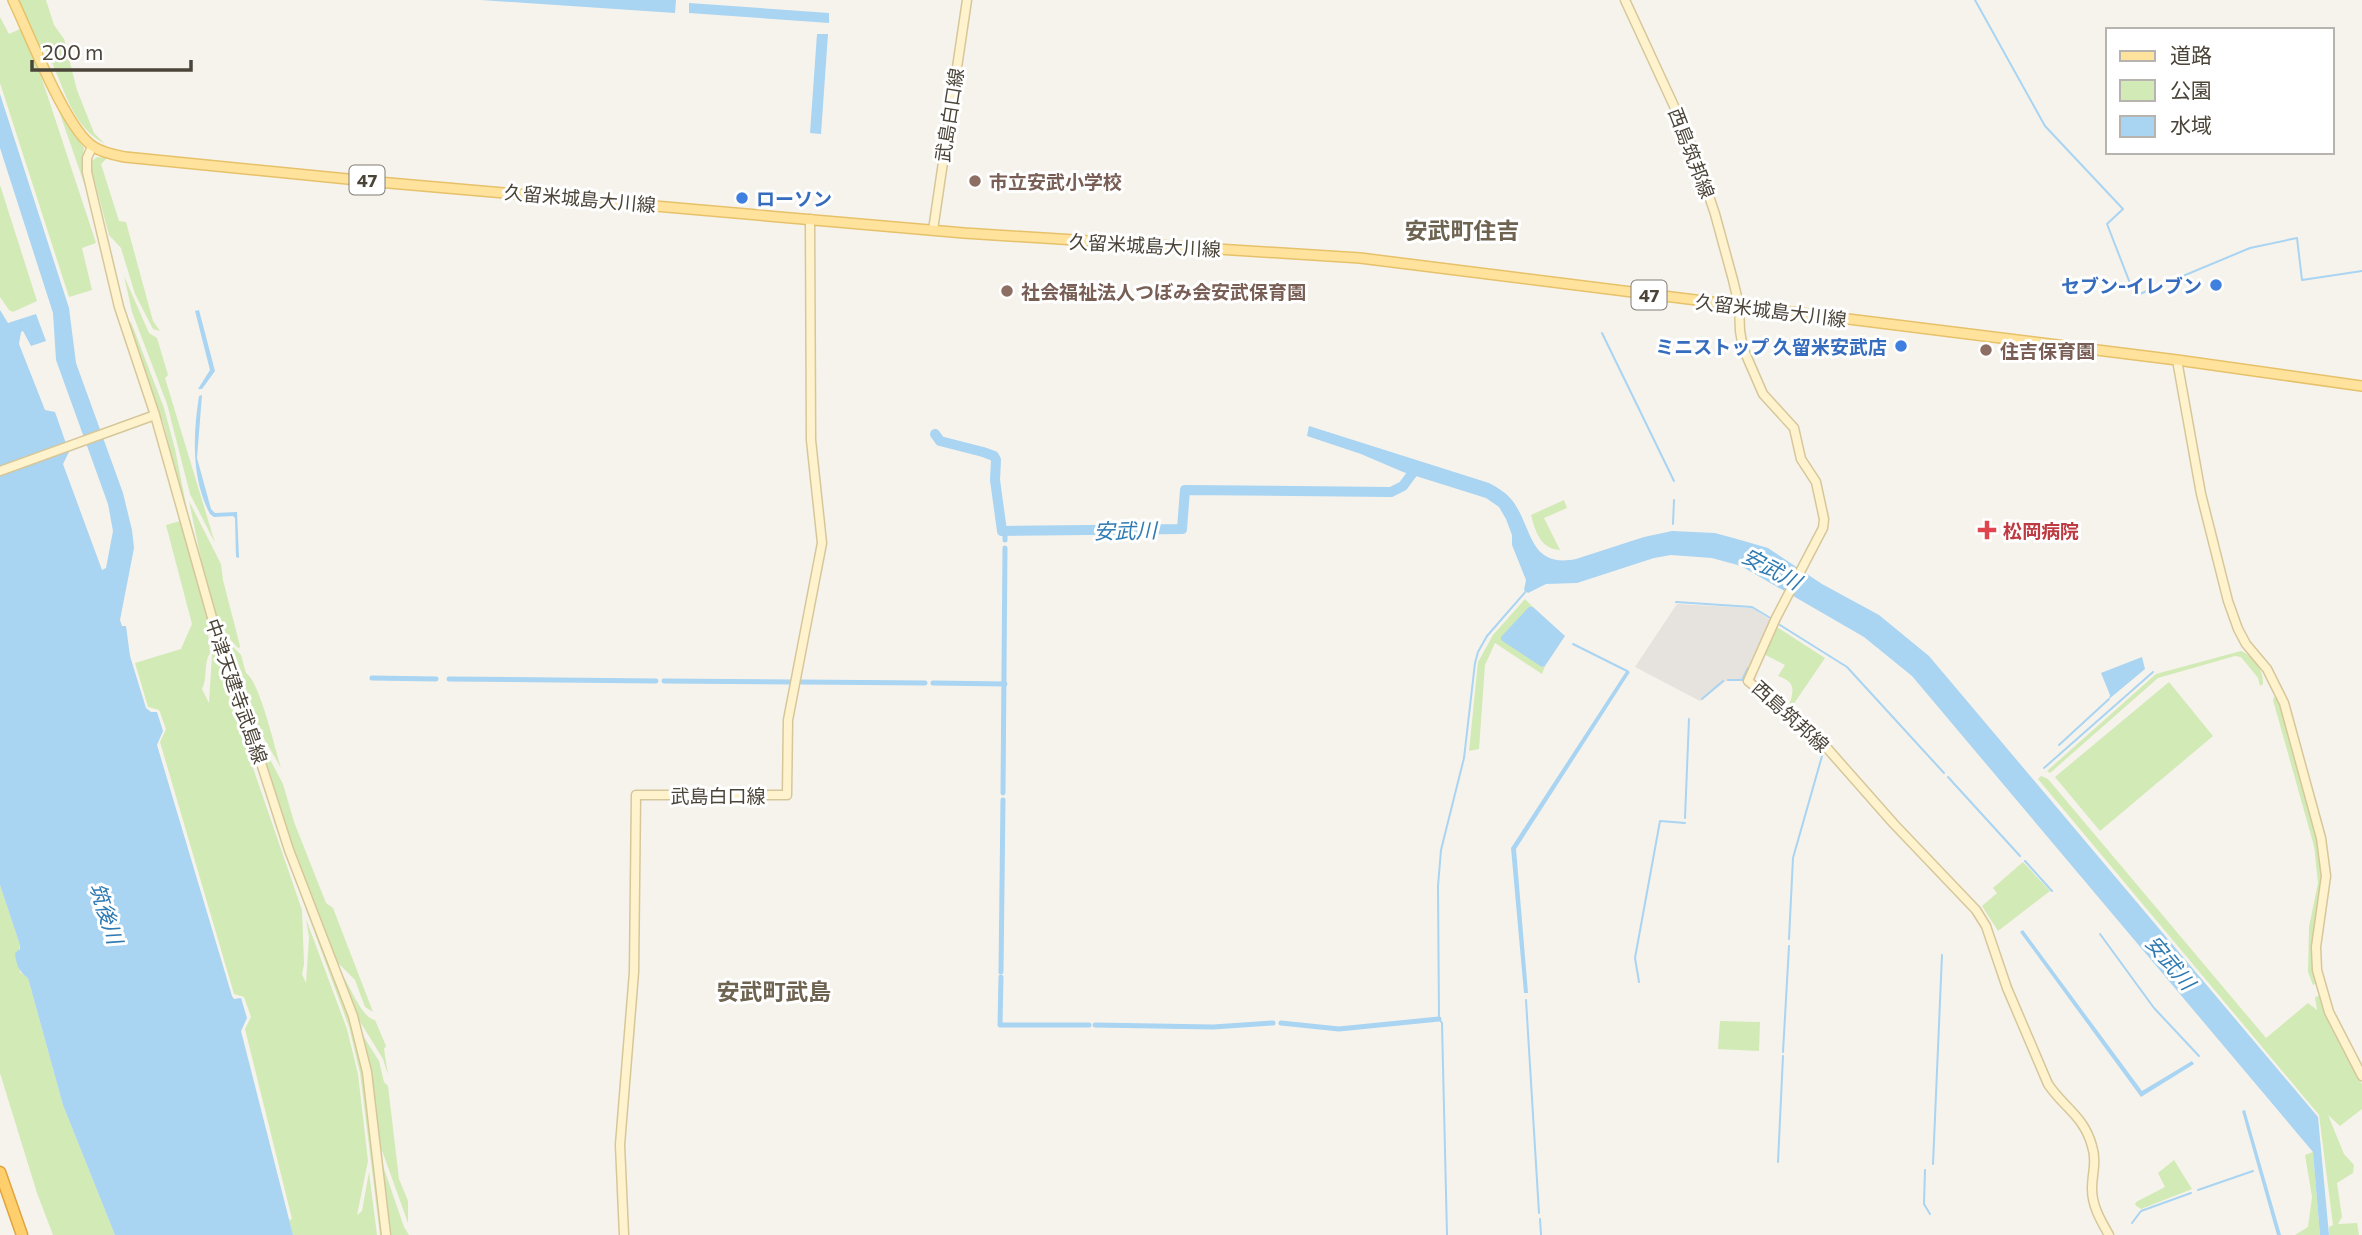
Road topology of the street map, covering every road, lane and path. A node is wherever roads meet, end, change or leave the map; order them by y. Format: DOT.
graph roads {
  1 [pos="13,0"];
  2 [pos="967,0"];
  3 [pos="1625,0"];
  4 [pos="92,147"];
  5 [pos="810,219"];
  6 [pos="933,230"];
  7 [pos="1739,305"];
  8 [pos="2177,360"];
  9 [pos="2362,386"];
  10 [pos="153,416"];
  11 [pos="0,471"];
  12 [pos="2362,1076"];
  13 [pos="0,1172"];
  14 [pos="22,1235"];
  15 [pos="386,1235"];
  16 [pos="624,1235"];
  17 [pos="2109,1235"];
  1 -- 4 [label="main road"];
  2 -- 6 [label="main road, 武島白口線"];
  3 -- 7 [label="main road, 西島筑邦線"];
  4 -- 5 [label="main road, 久留米城島大川線 / 47"];
  4 -- 10 [label="main road, 中津天建寺武島線"];
  5 -- 6 [label="main road, 久留米城島大川線 / 47"];
  5 -- 16 [label="main road, 武島白口線"];
  6 -- 7 [label="main road, 久留米城島大川線 / 47"];
  7 -- 8 [label="main road, 久留米城島大川線 / 47"];
  7 -- 17 [label="main road, 西島筑邦線"];
  8 -- 9 [label="main road, 久留米城島大川線 / 47"];
  8 -- 12 [label="main road"];
  10 -- 11 [label="main road"];
  10 -- 15 [label="main road, 中津天建寺武島線"];
  13 -- 14 [label="highway"];
}
